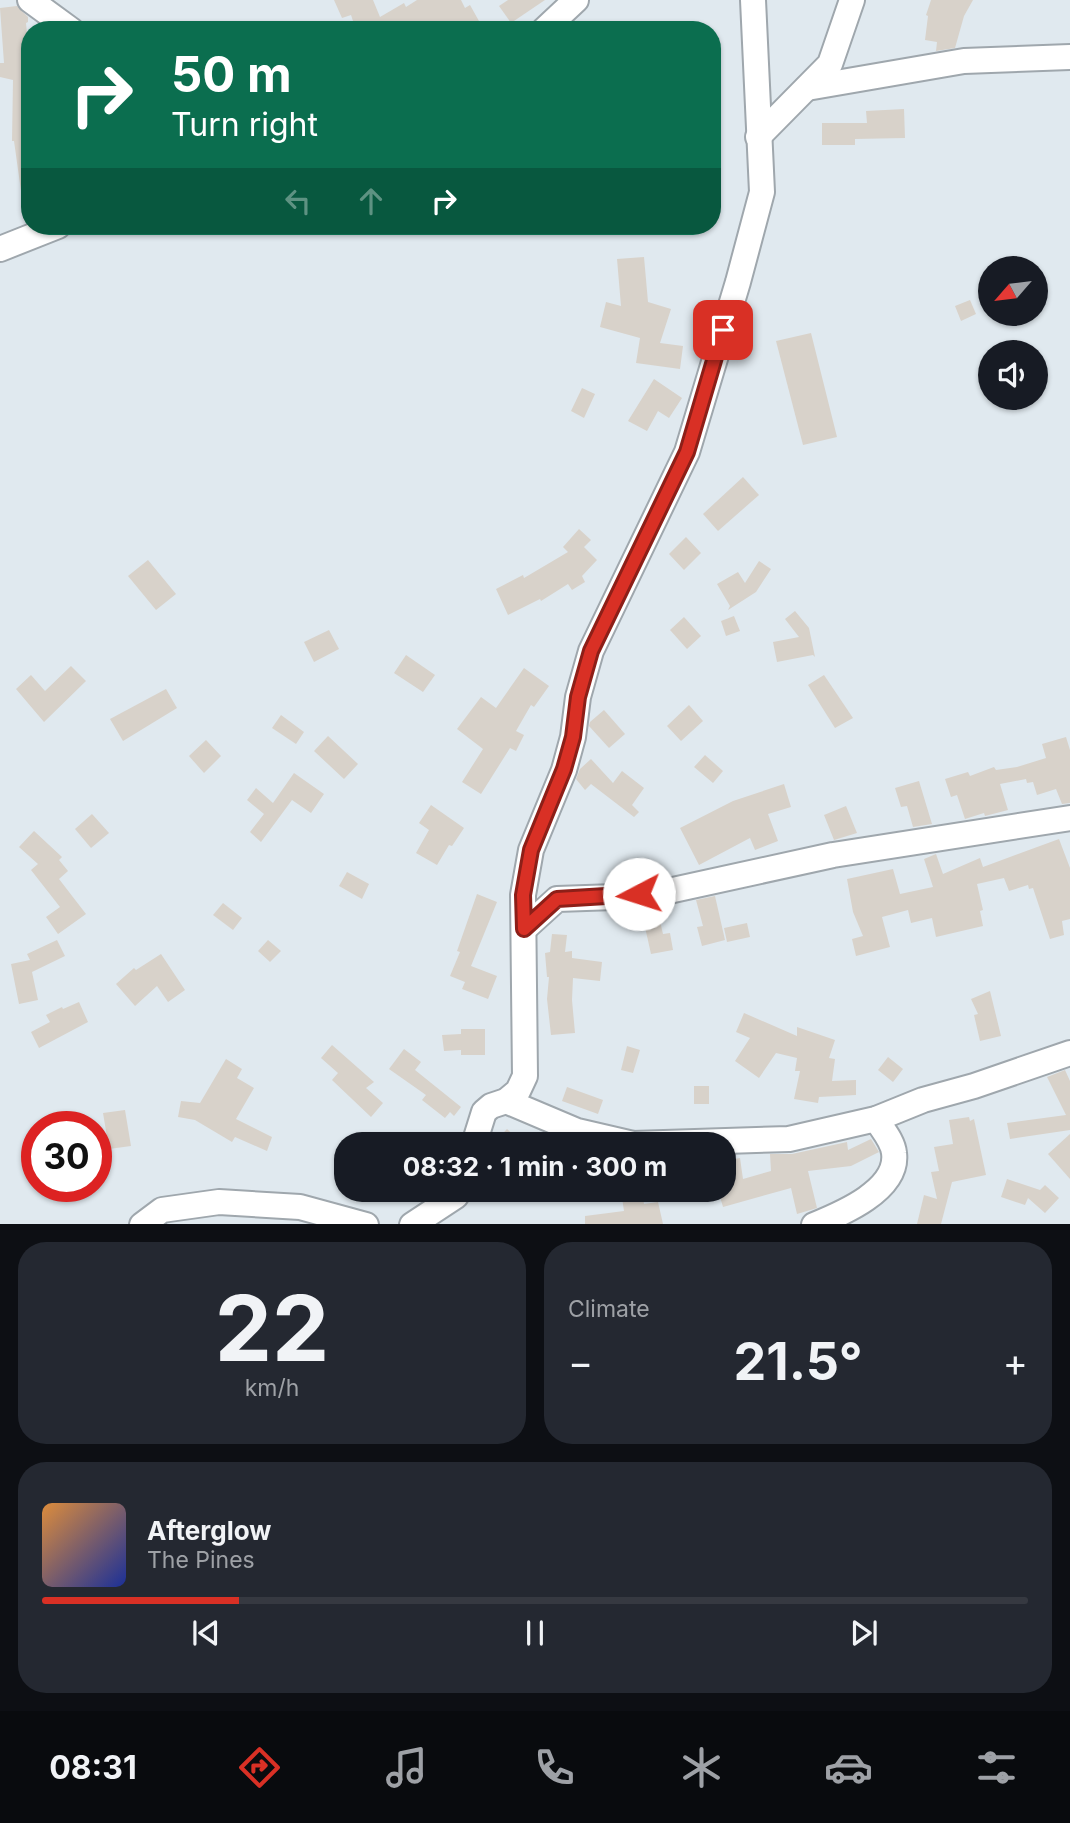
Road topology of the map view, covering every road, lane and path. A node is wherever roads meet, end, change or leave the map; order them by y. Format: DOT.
graph roads {
  1 [pos="30,0"];
  2 [pos="576,0"];
  3 [pos="753,0"];
  4 [pos="852,0"];
  5 [pos="59,21"];
  6 [pos="554,21"];
  7 [pos="1070,57"];
  8 [pos="807,88"];
  9 [pos="758,137"];
  10 [pos="35,235"];
  11 [pos="0,249"];
  12 [pos="1070,818"];
  13 [pos="524,929"];
  14 [pos="1070,1053"];
  15 [pos="506,1101"];
  16 [pos="876,1119"];
  17 [pos="478,1132"];
  18 [pos="447,1202"];
  19 [pos="142,1224"];
  20 [pos="366,1224"];
  21 [pos="412,1224"];
  22 [pos="814,1224"];
  1 -- 5 [label="street"];
  2 -- 6 [label="street"];
  3 -- 9 [label="street"];
  4 -- 8 [label="street"];
  7 -- 8 [label="street"];
  8 -- 9 [label="street"];
  9 -- 13 [label="street"];
  10 -- 11 [label="street"];
  12 -- 13 [label="street"];
  13 -- 15 [label="street"];
  14 -- 16 [label="street"];
  15 -- 16 [label="street"];
  15 -- 17 [label="street"];
  16 -- 22 [label="street"];
  18 -- 21 [label="street"];
  19 -- 20 [label="street"];
}
